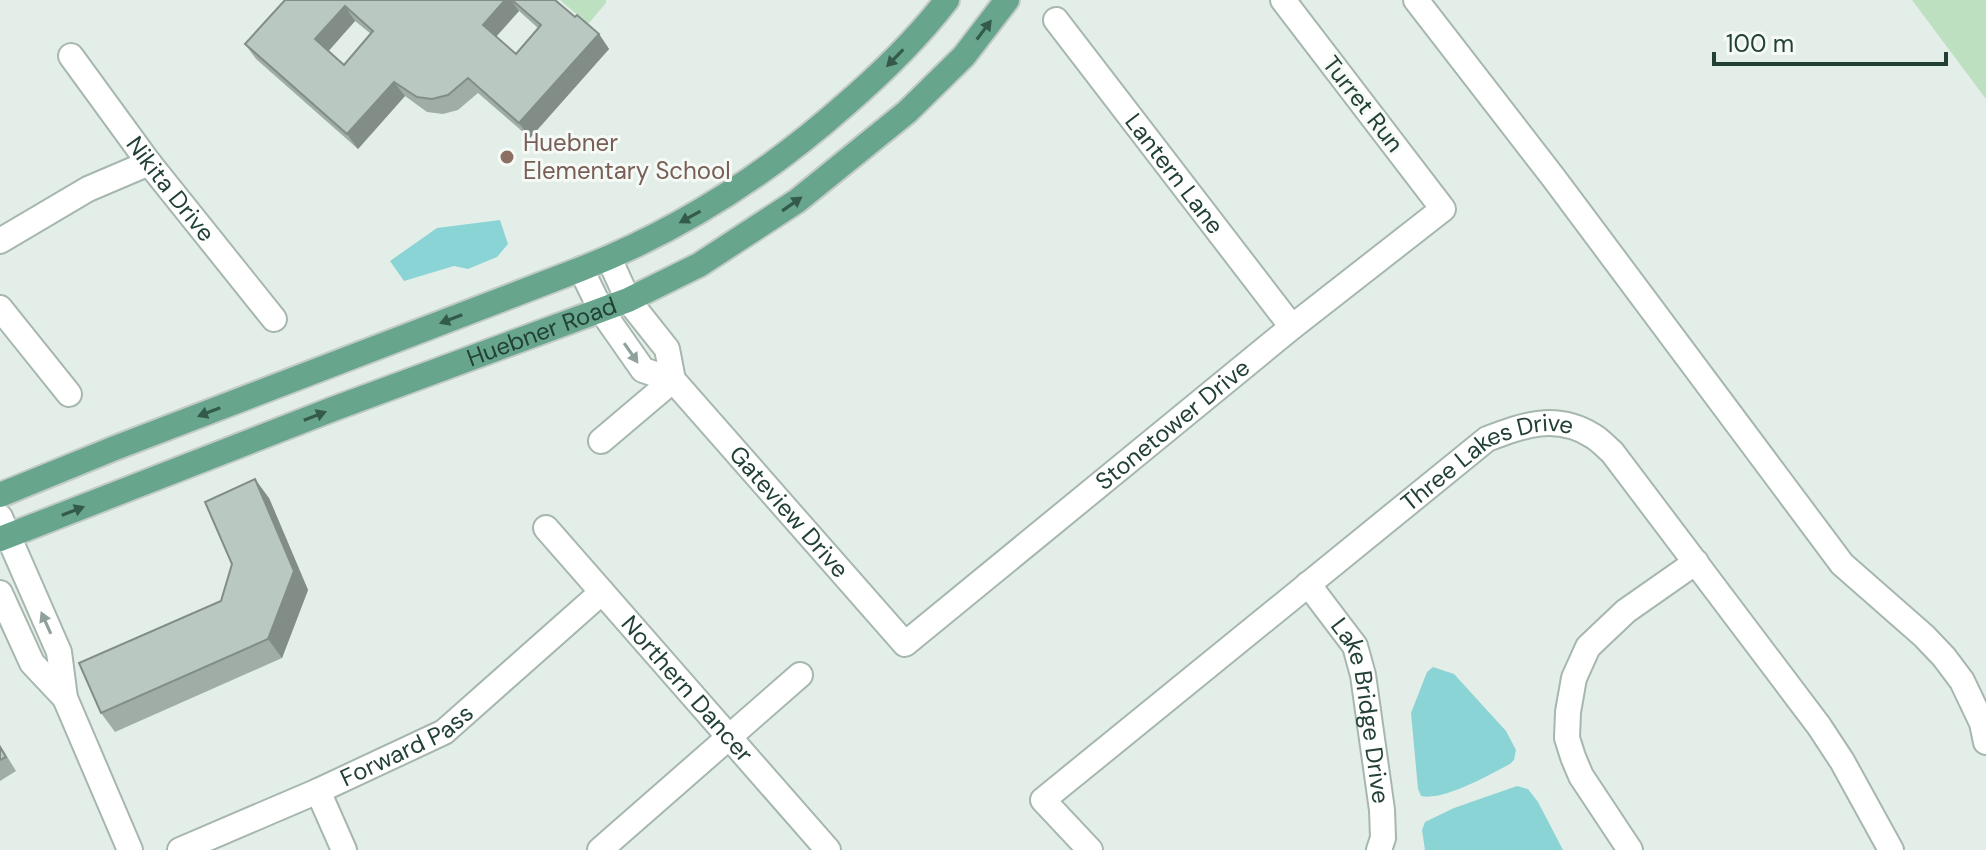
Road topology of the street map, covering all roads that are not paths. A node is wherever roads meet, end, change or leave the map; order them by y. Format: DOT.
graph roads {
  1 [pos="947,0"];
  2 [pos="1007,0"];
  3 [pos="1283,0"];
  4 [pos="1416,0"];
  5 [pos="1056,20"];
  6 [pos="71,56"];
  7 [pos="149,163"];
  8 [pos="1443,209"];
  9 [pos="0,241"];
  10 [pos="609,258"];
  11 [pos="581,269"];
  12 [pos="628,300"];
  13 [pos="0,308"];
  14 [pos="601,310"];
  15 [pos="274,319"];
  16 [pos="1292,327"];
  17 [pos="673,380"];
  18 [pos="69,394"];
  19 [pos="601,441"];
  20 [pos="0,495"];
  21 [pos="546,528"];
  22 [pos="3,531"];
  23 [pos="1696,562"];
  24 [pos="1308,584"];
  25 [pos="602,592"];
  26 [pos="0,593"];
  27 [pos="905,644"];
  28 [pos="800,675"];
  29 [pos="65,698"];
  30 [pos="729,737"];
  31 [pos="1986,742"];
  32 [pos="318,791"];
  33 [pos="130,850"];
  34 [pos="180,850"];
  35 [pos="344,850"];
  36 [pos="600,850"];
  37 [pos="828,850"];
  38 [pos="1090,850"];
  39 [pos="1379,850"];
  40 [pos="1630,850"];
  41 [pos="1891,850"];
  1 -- 10 [label="main road, Huebner Road, one-way"];
  12 -- 2 [label="main road, Huebner Road, one-way"];
  3 -- 8 [label="street, Turret Run"];
  4 -- 31 [label="street"];
  5 -- 16 [label="street, Lantern Lane"];
  6 -- 7 [label="street, Nikita Drive"];
  7 -- 9 [label="street"];
  7 -- 15 [label="street, Nikita Drive"];
  8 -- 16 [label="street, Stonetower Drive"];
  10 -- 11 [label="main road, Huebner Road"];
  10 -- 12 [label="street, Gateview Drive"];
  11 -- 14 [label="street, Gateview Drive"];
  11 -- 20 [label="main road, Huebner Road, one-way"];
  12 -- 14 [label="main road, Huebner Road"];
  12 -- 17 [label="street, Gateview Drive"];
  13 -- 18 [label="street"];
  14 -- 17 [label="street, Gateview Drive, one-way"];
  22 -- 14 [label="main road, Huebner Road, one-way"];
  16 -- 27 [label="street, Stonetower Drive"];
  17 -- 19 [label="street"];
  17 -- 27 [label="street, Gateview Drive"];
  21 -- 25 [label="street, Northern Dancer"];
  29 -- 22 [label="street, one-way"];
  23 -- 24 [label="street, Three Lakes Drive"];
  23 -- 40 [label="street"];
  23 -- 41 [label="street, Three Lakes Drive"];
  24 -- 38 [label="street, Three Lakes Drive"];
  24 -- 39 [label="street, Lake Bridge Drive"];
  25 -- 30 [label="street, Northern Dancer"];
  25 -- 32 [label="street, Forward Pass"];
  26 -- 29 [label="street"];
  28 -- 30 [label="street"];
  29 -- 33 [label="street"];
  30 -- 36 [label="street"];
  30 -- 37 [label="street, Northern Dancer"];
  32 -- 34 [label="street, Forward Pass"];
  32 -- 35 [label="street"];
}
